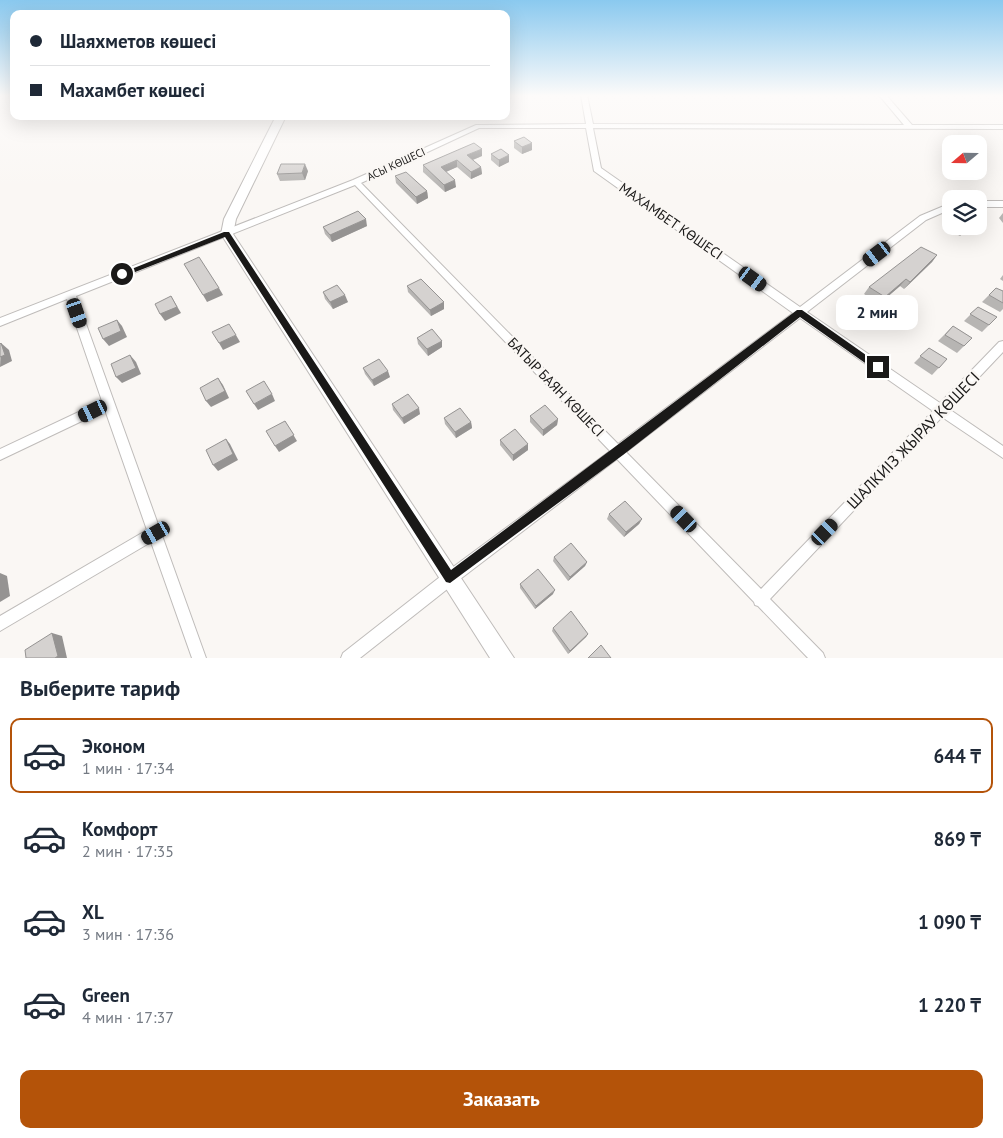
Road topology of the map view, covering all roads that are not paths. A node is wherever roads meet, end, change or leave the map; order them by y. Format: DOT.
graph roads {
  1 [pos="276,126"];
  2 [pos="590,126"];
  3 [pos="909,126"];
  4 [pos="1003,127"];
  5 [pos="911,128"];
  6 [pos="356,182"];
  7 [pos="987,204"];
  8 [pos="1003,204"];
  9 [pos="942,210"];
  10 [pos="227,234"];
  11 [pos="70,294"];
  12 [pos="799,312"];
  13 [pos="0,322"];
  14 [pos="1003,345"];
  15 [pos="108,403"];
  16 [pos="941,411"];
  17 [pos="619,452"];
  18 [pos="1003,453"];
  19 [pos="0,456"];
  20 [pos="156,533"];
  21 [pos="450,578"];
  22 [pos="760,600"];
  23 [pos="0,624"];
  24 [pos="199,658"];
  25 [pos="348,658"];
  26 [pos="503,658"];
  27 [pos="818,658"];
  1 -- 10 [label="street"];
  2 -- 5 [label="street, АСЫ КӨШЕСІ"];
  2 -- 6 [label="street, АСЫ КӨШЕСІ"];
  2 -- 12 [label="street, МАХАМБЕТ КӨШЕСІ"];
  3 -- 5 [label="street"];
  4 -- 5 [label="street, АСЫ КӨШЕСІ"];
  6 -- 10 [label="street, АСЫ КӨШЕСІ"];
  6 -- 17 [label="street, БАТЫР БАЯН КӨШЕСІ"];
  7 -- 8 [label="street"];
  9 -- 12 [label="street"];
  10 -- 11 [label="street, АСЫ КӨШЕСІ"];
  10 -- 21 [label="street"];
  11 -- 13 [label="street, АСЫ КӨШЕСІ"];
  11 -- 15 [label="street"];
  12 -- 16 [label="street, МАХАМБЕТ КӨШЕСІ"];
  12 -- 17 [label="street"];
  14 -- 16 [label="street, ШАЛКИІЗ ЖЫРАУ КӨШЕСІ"];
  15 -- 19 [label="street"];
  15 -- 20 [label="street"];
  16 -- 18 [label="street, МАХАМБЕТ КӨШЕСІ"];
  16 -- 22 [label="street, ШАЛКИІЗ ЖЫРАУ КӨШЕСІ"];
  17 -- 21 [label="street"];
  17 -- 22 [label="street, БАТЫР БАЯН КӨШЕСІ"];
  20 -- 23 [label="street"];
  20 -- 24 [label="street"];
  21 -- 25 [label="street"];
  21 -- 26 [label="street"];
  22 -- 27 [label="street, БАТЫР БАЯН КӨШЕСІ"];
}
